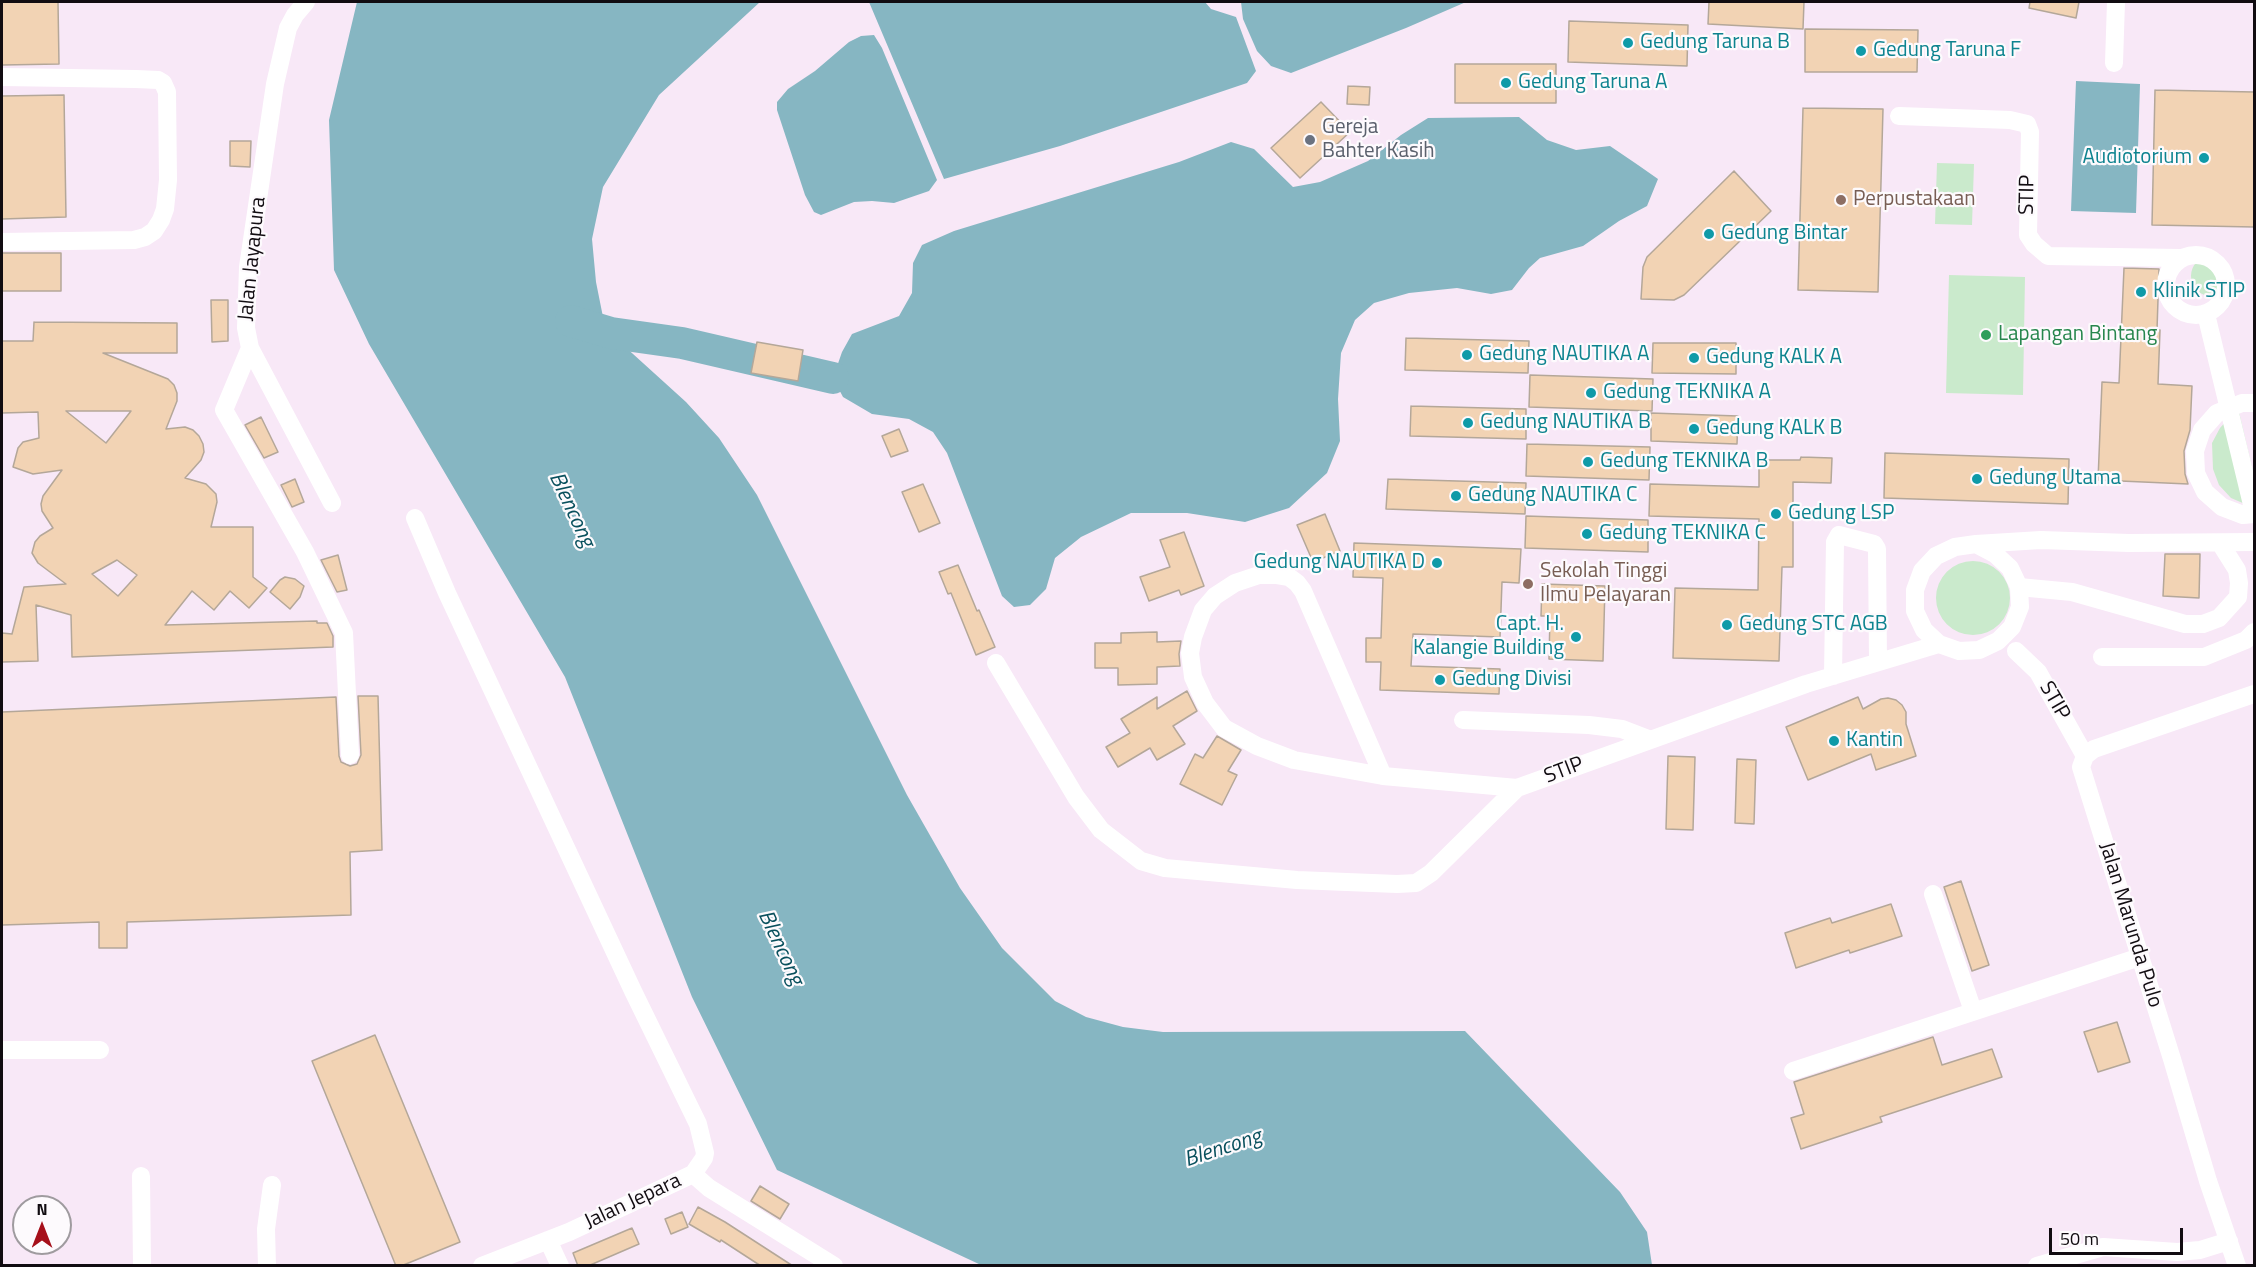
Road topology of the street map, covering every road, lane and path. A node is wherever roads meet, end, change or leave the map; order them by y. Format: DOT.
graph roads {
  1 [pos="306,2"];
  2 [pos="2116,2"];
  3 [pos="2114,63"];
  4 [pos="2,78"];
  5 [pos="1899,116"];
  6 [pos="2,242"];
  7 [pos="2180,258"];
  8 [pos="2206,314"];
  9 [pos="250,348"];
  10 [pos="2254,403"];
  11 [pos="2228,408"];
  12 [pos="332,503"];
  13 [pos="2254,513"];
  14 [pos="415,518"];
  15 [pos="2254,542"];
  16 [pos="2220,543"];
  17 [pos="1976,544"];
  18 [pos="2019,587"];
  19 [pos="2254,632"];
  20 [pos="1939,644"];
  21 [pos="2007,646"];
  22 [pos="2102,657"];
  23 [pos="1878,662"];
  24 [pos="996,663"];
  25 [pos="1833,676"];
  26 [pos="2254,694"];
  27 [pos="1463,720"];
  28 [pos="1648,740"];
  29 [pos="350,755"];
  30 [pos="2085,756"];
  31 [pos="1383,776"];
  32 [pos="1517,788"];
  33 [pos="1933,894"];
  34 [pos="2140,957"];
  35 [pos="1973,1011"];
  36 [pos="2,1050"];
  37 [pos="100,1050"];
  38 [pos="1793,1071"];
  39 [pos="693,1174"];
  40 [pos="141,1176"];
  41 [pos="272,1185"];
  42 [pos="548,1240"];
  43 [pos="2229,1241"];
  44 [pos="142,1266"];
  45 [pos="267,1266"];
  46 [pos="482,1266"];
  47 [pos="560,1266"];
  48 [pos="834,1266"];
  49 [pos="2037,1266"];
  50 [pos="2237,1266"];
  1 -- 9 [label="street, Jalan Jayapura"];
  2 -- 3 [label="street"];
  4 -- 6 [label="street"];
  5 -- 7 [label="street, STIP"];
  7 -- 8 [label="street"];
  7 -- 8 [label="street, STIP"];
  8 -- 11 [label="street"];
  9 -- 12 [label="street, Jalan Jayapura"];
  9 -- 29 [label="street"];
  10 -- 11 [label="street"];
  11 -- 13 [label="street"];
  11 -- 13 [label="street"];
  14 -- 39 [label="street"];
  15 -- 16 [label="street"];
  16 -- 17 [label="street"];
  16 -- 18 [label="street"];
  17 -- 18 [label="street"];
  17 -- 20 [label="street"];
  18 -- 21 [label="street"];
  19 -- 22 [label="street"];
  20 -- 21 [label="street"];
  20 -- 23 [label="street, STIP"];
  21 -- 30 [label="street, STIP"];
  23 -- 25 [label="street, STIP"];
  23 -- 25 [label="street"];
  24 -- 32 [label="street"];
  25 -- 28 [label="street, STIP"];
  26 -- 30 [label="street"];
  27 -- 28 [label="street"];
  28 -- 32 [label="street, STIP"];
  30 -- 34 [label="street, Jalan Marunda Pulo"];
  31 -- 31 [label="street, STIP"];
  31 -- 32 [label="street, STIP"];
  33 -- 35 [label="street"];
  34 -- 35 [label="street"];
  34 -- 43 [label="street, Jalan Marunda Pulo"];
  35 -- 38 [label="street"];
  36 -- 37 [label="street"];
  39 -- 42 [label="street, Jalan Jepara"];
  39 -- 48 [label="street, Jalan Jepara"];
  40 -- 44 [label="street"];
  41 -- 45 [label="street"];
  42 -- 46 [label="street, Jalan Jepara"];
  42 -- 47 [label="street"];
  43 -- 49 [label="street"];
  43 -- 50 [label="street, Jalan Marunda Pulo"];
}
